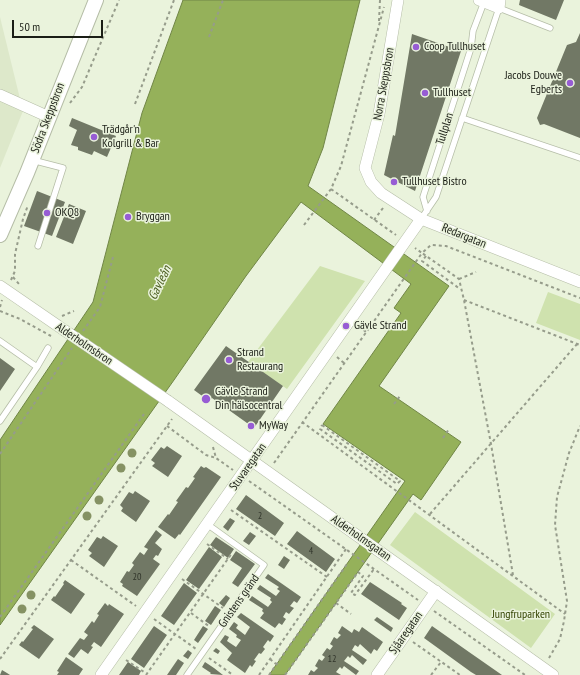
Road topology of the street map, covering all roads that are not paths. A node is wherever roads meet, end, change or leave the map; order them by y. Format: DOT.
graph roads {
  1 [pos="96,0"];
  2 [pos="398,0"];
  3 [pos="482,1"];
  4 [pos="500,4"];
  5 [pos="550,28"];
  6 [pos="0,95"];
  7 [pos="49,117"];
  8 [pos="462,118"];
  9 [pos="580,158"];
  10 [pos="32,160"];
  11 [pos="365,168"];
  12 [pos="424,215"];
  13 [pos="0,235"];
  14 [pos="38,246"];
  15 [pos="580,282"];
  16 [pos="3,288"];
  17 [pos="0,341"];
  18 [pos="48,348"];
  19 [pos="37,367"];
  20 [pos="168,401"];
  21 [pos="0,421"];
  22 [pos="252,460"];
  23 [pos="207,524"];
  24 [pos="436,592"];
  25 [pos="101,675"];
  26 [pos="187,675"];
  27 [pos="377,675"];
  28 [pos="553,675"];
  1 -- 7 [label="street, Södra Skeppsbron"];
  2 -- 11 [label="street, Norra Skeppsbron"];
  3 -- 4 [label="street"];
  3 -- 12 [label="lane, Tullplan"];
  4 -- 5 [label="lane"];
  4 -- 8 [label="lane"];
  6 -- 7 [label="street"];
  7 -- 10 [label="street, Södra Skeppsbron"];
  8 -- 9 [label="lane"];
  8 -- 12 [label="lane"];
  10 -- 13 [label="street, Södra Skeppsbron"];
  10 -- 14 [label="lane"];
  11 -- 12 [label="street, Redargatan"];
  12 -- 15 [label="street, Redargatan"];
  12 -- 22 [label="street, Stuvaregatan"];
  16 -- 20 [label="street, Alderholmsbron, bridge"];
  17 -- 19 [label="lane"];
  18 -- 19 [label="lane"];
  19 -- 21 [label="lane"];
  20 -- 22 [label="street, Alderholmsgatan"];
  22 -- 23 [label="street, Stuvaregatan"];
  22 -- 24 [label="street, Alderholmsgatan"];
  23 -- 25 [label="street, Stuvaregatan"];
  23 -- 26 [label="lane, Gnistens gränd"];
  24 -- 27 [label="street, Sjåaregatan"];
  24 -- 28 [label="street, Alderholmsgatan"];
}
